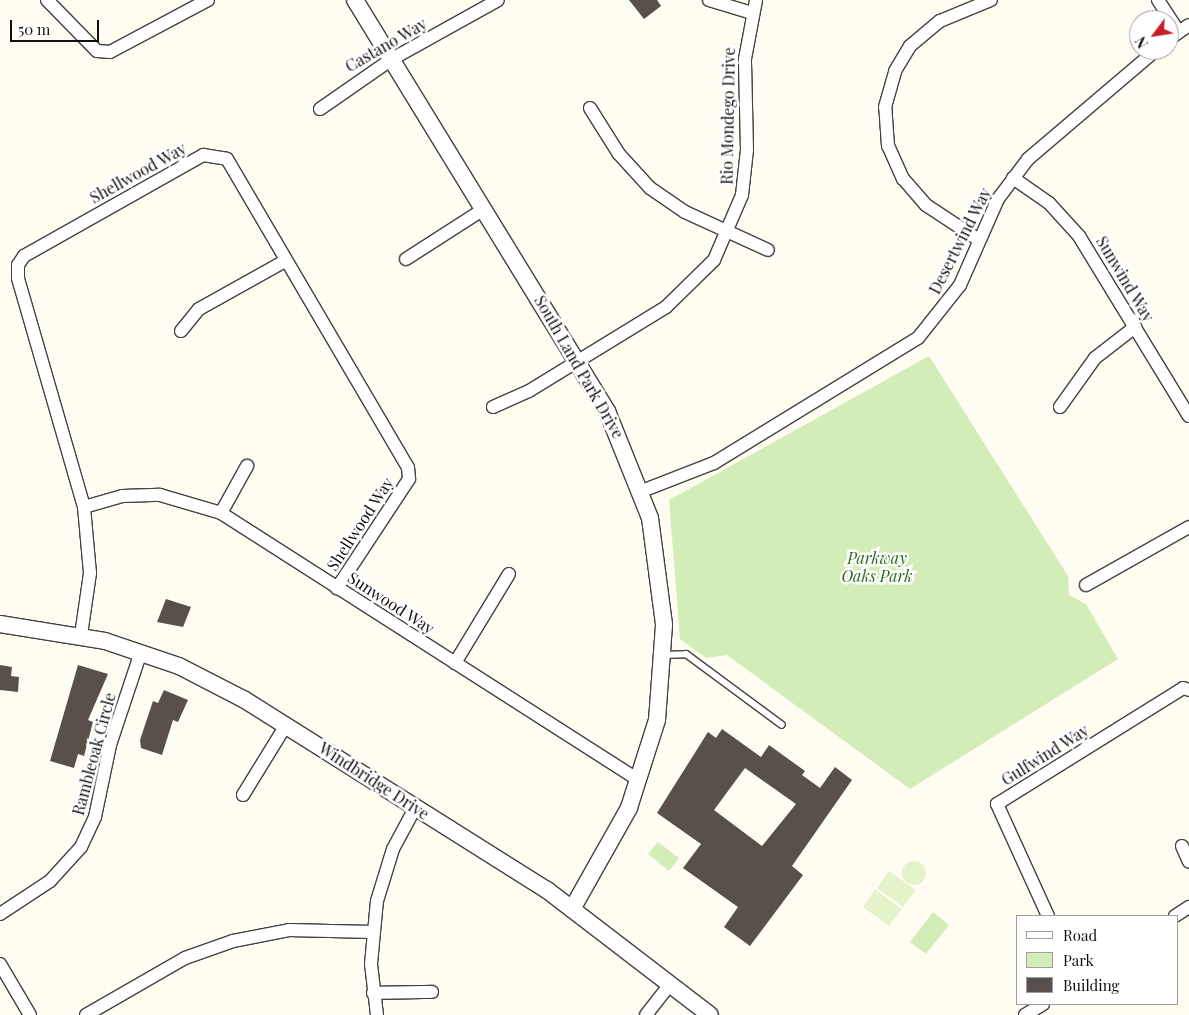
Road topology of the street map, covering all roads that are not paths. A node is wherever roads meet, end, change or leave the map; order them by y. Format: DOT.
graph roads {
  1 [pos="48,0"];
  2 [pos="208,0"];
  3 [pos="355,0"];
  4 [pos="498,0"];
  5 [pos="709,0"];
  6 [pos="756,0"];
  7 [pos="991,0"];
  8 [pos="752,13"];
  9 [pos="392,59"];
  10 [pos="1145,60"];
  11 [pos="590,108"];
  12 [pos="320,109"];
  13 [pos="1012,178"];
  14 [pos="484,209"];
  15 [pos="729,232"];
  16 [pos="979,240"];
  17 [pos="768,250"];
  18 [pos="406,259"];
  19 [pos="285,261"];
  20 [pos="1135,327"];
  21 [pos="181,330"];
  22 [pos="577,362"];
  23 [pos="493,407"];
  24 [pos="1060,407"];
  25 [pos="1189,416"];
  26 [pos="246,466"];
  27 [pos="642,491"];
  28 [pos="84,507"];
  29 [pos="221,514"];
  30 [pos="1189,527"];
  31 [pos="509,574"];
  32 [pos="1086,585"];
  33 [pos="337,588"];
  34 [pos="0,624"];
  35 [pos="81,635"];
  36 [pos="141,652"];
  37 [pos="663,655"];
  38 [pos="455,663"];
  39 [pos="1189,690"];
  40 [pos="286,724"];
  41 [pos="782,725"];
  42 [pos="639,780"];
  43 [pos="243,795"];
  44 [pos="416,808"];
  45 [pos="1182,846"];
  46 [pos="1189,862"];
  47 [pos="1189,907"];
  48 [pos="572,909"];
  49 [pos="0,914"];
  50 [pos="1048,915"];
  51 [pos="1177,915"];
  52 [pos="372,932"];
  53 [pos="0,964"];
  54 [pos="670,984"];
  55 [pos="432,992"];
  56 [pos="373,993"];
  57 [pos="1040,1005"];
  58 [pos="30,1015"];
  59 [pos="86,1015"];
  60 [pos="377,1015"];
  61 [pos="646,1015"];
  62 [pos="710,1015"];
  63 [pos="1025,1015"];
  1 -- 2 [label="street"];
  3 -- 9 [label="street, South Land Park Drive"];
  4 -- 9 [label="street, Castano Way"];
  5 -- 8 [label="street"];
  6 -- 8 [label="street, Rio Mondego Drive"];
  7 -- 16 [label="street"];
  8 -- 15 [label="street, Rio Mondego Drive"];
  9 -- 12 [label="street, Castano Way"];
  9 -- 14 [label="street, South Land Park Drive"];
  10 -- 13 [label="street, Desertwind Way"];
  11 -- 15 [label="street"];
  13 -- 16 [label="street, Desertwind Way"];
  13 -- 20 [label="street, Sunwind Way"];
  14 -- 18 [label="street"];
  14 -- 22 [label="street, South Land Park Drive"];
  15 -- 17 [label="street"];
  15 -- 22 [label="street, Rio Mondego Drive"];
  16 -- 27 [label="street, Desertwind Way"];
  19 -- 21 [label="street"];
  19 -- 28 [label="street, Shellwood Way"];
  19 -- 33 [label="street, Shellwood Way"];
  20 -- 24 [label="street"];
  20 -- 25 [label="street, Sunwind Way"];
  22 -- 23 [label="street, Rio Mondego Drive"];
  22 -- 27 [label="street, South Land Park Drive"];
  26 -- 29 [label="street"];
  27 -- 37 [label="street, South Land Park Drive"];
  28 -- 29 [label="street, Sunwood Way"];
  28 -- 35 [label="street, Shellwood Way"];
  29 -- 33 [label="street, Sunwood Way"];
  30 -- 32 [label="street"];
  31 -- 38 [label="street"];
  33 -- 38 [label="street, Sunwood Way"];
  34 -- 35 [label="street, Windbridge Drive"];
  35 -- 36 [label="street, Windbridge Drive"];
  36 -- 40 [label="street, Windbridge Drive"];
  36 -- 49 [label="street, Rambleoak Circle"];
  37 -- 41 [label="lane"];
  37 -- 42 [label="street, South Land Park Drive"];
  38 -- 42 [label="street, Sunwood Way"];
  39 -- 50 [label="street, Gulfwind Way"];
  40 -- 43 [label="street"];
  40 -- 44 [label="street, Windbridge Drive"];
  42 -- 48 [label="street, South Land Park Drive"];
  44 -- 48 [label="street, Windbridge Drive"];
  44 -- 52 [label="street"];
  45 -- 46 [label="street"];
  47 -- 51 [label="street"];
  48 -- 54 [label="street, Windbridge Drive"];
  52 -- 56 [label="street"];
  52 -- 59 [label="street"];
  53 -- 58 [label="street"];
  54 -- 61 [label="street"];
  54 -- 62 [label="street, Windbridge Drive"];
  55 -- 56 [label="street"];
  56 -- 60 [label="street"];
  57 -- 63 [label="street"];
}
